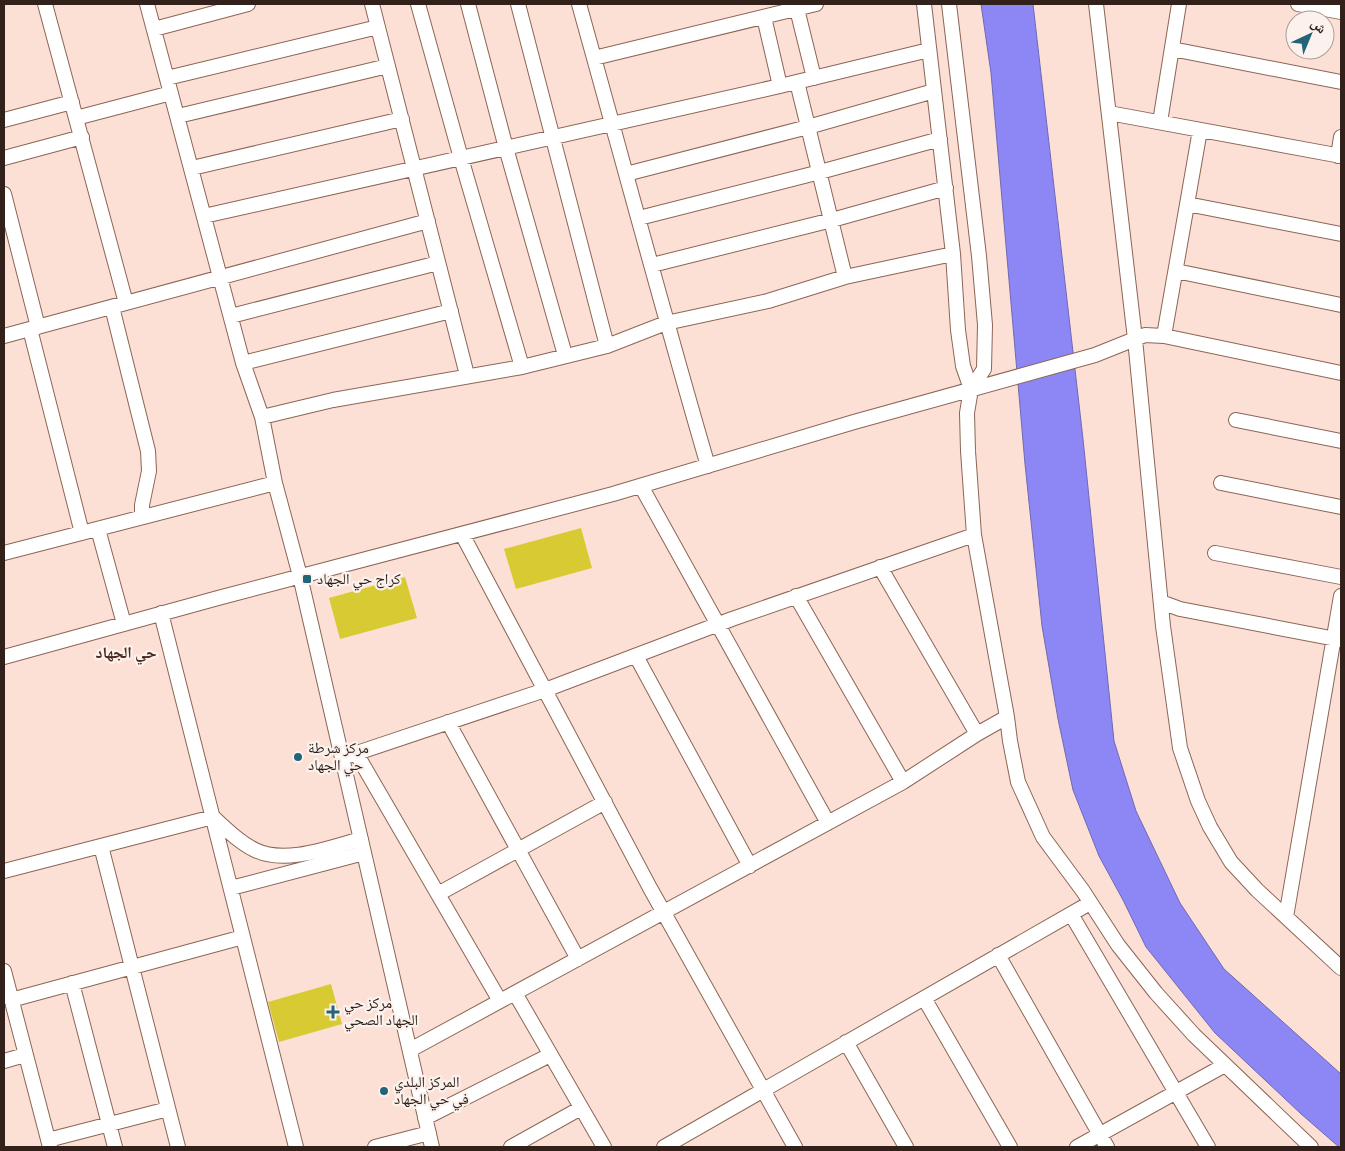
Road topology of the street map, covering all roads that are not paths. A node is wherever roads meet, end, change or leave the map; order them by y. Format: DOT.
graph roads {
  1 [pos="46,4"];
  2 [pos="147,4"];
  3 [pos="248,4"];
  4 [pos="372,4"];
  5 [pos="418,4"];
  6 [pos="468,4"];
  7 [pos="518,4"];
  8 [pos="579,4"];
  9 [pos="816,4"];
  10 [pos="924,4"];
  11 [pos="949,4"];
  12 [pos="1096,4"];
  13 [pos="1179,4"];
  14 [pos="1298,4"];
  15 [pos="778,9"];
  16 [pos="797,9"];
  17 [pos="1341,12"];
  18 [pos="764,17"];
  19 [pos="378,27"];
  20 [pos="154,29"];
  21 [pos="1172,49"];
  22 [pos="929,50"];
  23 [pos="594,58"];
  24 [pos="388,66"];
  25 [pos="167,78"];
  26 [pos="814,78"];
  27 [pos="797,82"];
  28 [pos="1341,82"];
  29 [pos="780,86"];
  30 [pos="934,91"];
  31 [pos="171,93"];
  32 [pos="72,102"];
  33 [pos="1109,113"];
  34 [pos="178,116"];
  35 [pos="76,118"];
  36 [pos="402,119"];
  37 [pos="4,120"];
  38 [pos="1160,122"];
  39 [pos="612,124"];
  40 [pos="808,127"];
  41 [pos="1200,130"];
  42 [pos="82,137"];
  43 [pos="552,137"];
  44 [pos="1341,137"];
  45 [pos="940,138"];
  46 [pos="506,148"];
  47 [pos="1340,156"];
  48 [pos="4,158"];
  49 [pos="461,158"];
  50 [pos="192,168"];
  51 [pos="414,168"];
  52 [pos="820,172"];
  53 [pos="626,174"];
  54 [pos="946,188"];
  55 [pos="4,194"];
  56 [pos="1187,204"];
  57 [pos="204,216"];
  58 [pos="638,218"];
  59 [pos="832,220"];
  60 [pos="428,221"];
  61 [pos="1341,234"];
  62 [pos="954,254"];
  63 [pos="438,263"];
  64 [pos="652,265"];
  65 [pos="1176,271"];
  66 [pos="220,277"];
  67 [pos="845,277"];
  68 [pos="126,303"];
  69 [pos="1341,305"];
  70 [pos="112,307"];
  71 [pos="451,311"];
  72 [pos="231,316"];
  73 [pos="666,324"];
  74 [pos="34,328"];
  75 [pos="4,336"];
  76 [pos="1164,336"];
  77 [pos="1135,339"];
  78 [pos="607,346"];
  79 [pos="566,355"];
  80 [pos="243,363"];
  81 [pos="522,367"];
  82 [pos="1341,373"];
  83 [pos="467,375"];
  84 [pos="971,389"];
  85 [pos="262,417"];
  86 [pos="1236,420"];
  87 [pos="1341,441"];
  88 [pos="708,466"];
  89 [pos="276,483"];
  90 [pos="1222,483"];
  91 [pos="641,486"];
  92 [pos="1341,507"];
  93 [pos="142,517"];
  94 [pos="98,529"];
  95 [pos="82,533"];
  96 [pos="462,534"];
  97 [pos="974,535"];
  98 [pos="4,553"];
  99 [pos="1215,553"];
  100 [pos="880,567"];
  101 [pos="300,576"];
  102 [pos="1341,577"];
  103 [pos="796,596"];
  104 [pos="1341,596"];
  105 [pos="1161,602"];
  106 [pos="161,613"];
  107 [pos="124,624"];
  108 [pos="718,624"];
  109 [pos="1337,640"];
  110 [pos="636,656"];
  111 [pos="4,657"];
  112 [pos="545,690"];
  113 [pos="1008,717"];
  114 [pos="448,722"];
  115 [pos="977,734"];
  116 [pos="356,753"];
  117 [pos="342,758"];
  118 [pos="903,782"];
  119 [pos="605,802"];
  120 [pos="213,817"];
  121 [pos="828,823"];
  122 [pos="101,846"];
  123 [pos="362,846"];
  124 [pos="519,850"];
  125 [pos="750,866"];
  126 [pos="4,871"];
  127 [pos="231,888"];
  128 [pos="438,894"];
  129 [pos="1090,903"];
  130 [pos="664,912"];
  131 [pos="1071,914"];
  132 [pos="1286,917"];
  133 [pos="243,938"];
  134 [pos="998,955"];
  135 [pos="578,959"];
  136 [pos="132,967"];
  137 [pos="1341,968"];
  138 [pos="4,971"];
  139 [pos="72,983"];
  140 [pos="515,993"];
  141 [pos="924,998"];
  142 [pos="11,1000"];
  143 [pos="500,1001"];
  144 [pos="846,1042"];
  145 [pos="410,1050"];
  146 [pos="26,1055"];
  147 [pos="550,1055"];
  148 [pos="4,1061"];
  149 [pos="1225,1065"];
  150 [pos="763,1090"];
  151 [pos="1176,1092"];
  152 [pos="581,1108"];
  153 [pos="168,1109"];
  154 [pos="425,1118"];
  155 [pos="109,1124"];
  156 [pos="429,1133"];
  157 [pos="1100,1134"];
  158 [pos="49,1143"];
  159 [pos="679,1144"];
  160 [pos="1312,1146"];
  161 [pos="115,1147"];
  162 [pos="178,1147"];
  163 [pos="296,1147"];
  164 [pos="375,1147"];
  165 [pos="432,1147"];
  166 [pos="510,1147"];
  167 [pos="604,1147"];
  168 [pos="664,1147"];
  169 [pos="795,1147"];
  170 [pos="906,1147"];
  171 [pos="1010,1147"];
  172 [pos="1078,1147"];
  173 [pos="1108,1147"];
  174 [pos="1208,1147"];
  1 -- 32 [label="street"];
  2 -- 20 [label="street"];
  3 -- 20 [label="street"];
  4 -- 19 [label="street"];
  5 -- 49 [label="street"];
  6 -- 46 [label="street"];
  7 -- 43 [label="street"];
  8 -- 23 [label="street"];
  9 -- 16 [label="street"];
  10 -- 22 [label="street"];
  11 -- 84 [label="street"];
  12 -- 33 [label="street"];
  13 -- 21 [label="street"];
  14 -- 17 [label="street"];
  15 -- 16 [label="street"];
  15 -- 18 [label="street"];
  16 -- 26 [label="street"];
  18 -- 23 [label="street"];
  18 -- 29 [label="street"];
  19 -- 24 [label="street"];
  19 -- 25 [label="street"];
  20 -- 25 [label="street"];
  21 -- 28 [label="street"];
  21 -- 38 [label="street"];
  22 -- 26 [label="street"];
  22 -- 30 [label="street"];
  23 -- 39 [label="street"];
  24 -- 34 [label="street"];
  24 -- 36 [label="street"];
  25 -- 31 [label="street"];
  26 -- 27 [label="street"];
  27 -- 29 [label="street"];
  27 -- 40 [label="street"];
  29 -- 39 [label="street"];
  30 -- 40 [label="street"];
  30 -- 45 [label="street"];
  31 -- 34 [label="street"];
  31 -- 35 [label="street"];
  32 -- 35 [label="street"];
  32 -- 37 [label="street"];
  33 -- 38 [label="street"];
  33 -- 77 [label="street"];
  34 -- 50 [label="street"];
  35 -- 42 [label="street"];
  36 -- 50 [label="street"];
  36 -- 51 [label="street"];
  38 -- 41 [label="street"];
  39 -- 43 [label="street"];
  39 -- 53 [label="street"];
  40 -- 52 [label="street"];
  40 -- 53 [label="street"];
  41 -- 47 [label="street"];
  41 -- 56 [label="street"];
  42 -- 48 [label="street"];
  42 -- 68 [label="street"];
  43 -- 46 [label="street"];
  43 -- 78 [label="street"];
  44 -- 47 [label="street"];
  45 -- 52 [label="street"];
  45 -- 54 [label="street"];
  46 -- 49 [label="street"];
  46 -- 79 [label="street"];
  49 -- 51 [label="street"];
  49 -- 81 [label="street"];
  50 -- 57 [label="street"];
  51 -- 57 [label="street"];
  51 -- 60 [label="street"];
  52 -- 58 [label="street"];
  52 -- 59 [label="street"];
  53 -- 58 [label="street"];
  54 -- 59 [label="street"];
  54 -- 62 [label="street"];
  55 -- 74 [label="street"];
  56 -- 61 [label="street"];
  56 -- 65 [label="street"];
  57 -- 66 [label="street"];
  58 -- 64 [label="street"];
  59 -- 64 [label="street"];
  59 -- 67 [label="street"];
  60 -- 63 [label="street"];
  60 -- 66 [label="street"];
  62 -- 67 [label="street"];
  62 -- 84 [label="street"];
  63 -- 71 [label="street"];
  63 -- 72 [label="street"];
  64 -- 73 [label="street"];
  65 -- 69 [label="street"];
  65 -- 76 [label="street"];
  66 -- 68 [label="street"];
  66 -- 72 [label="street"];
  67 -- 73 [label="street"];
  68 -- 70 [label="street"];
  70 -- 74 [label="street"];
  70 -- 93 [label="street"];
  71 -- 80 [label="street"];
  71 -- 83 [label="street"];
  72 -- 80 [label="street"];
  73 -- 78 [label="street"];
  73 -- 88 [label="street"];
  74 -- 75 [label="street"];
  74 -- 95 [label="street"];
  76 -- 77 [label="street"];
  76 -- 82 [label="street"];
  77 -- 84 [label="street"];
  77 -- 105 [label="street"];
  78 -- 79 [label="street"];
  79 -- 81 [label="street"];
  80 -- 85 [label="street"];
  81 -- 83 [label="street"];
  83 -- 85 [label="street"];
  84 -- 88 [label="street"];
  84 -- 97 [label="street"];
  85 -- 89 [label="street"];
  86 -- 87 [label="street"];
  88 -- 91 [label="street"];
  89 -- 93 [label="street"];
  89 -- 101 [label="street"];
  90 -- 92 [label="street"];
  91 -- 96 [label="street"];
  91 -- 108 [label="street"];
  93 -- 94 [label="street"];
  94 -- 95 [label="street"];
  94 -- 107 [label="street"];
  95 -- 98 [label="street"];
  96 -- 101 [label="street"];
  96 -- 112 [label="street"];
  97 -- 100 [label="street"];
  97 -- 113 [label="street"];
  99 -- 102 [label="street"];
  100 -- 103 [label="street"];
  100 -- 115 [label="street"];
  101 -- 106 [label="street"];
  101 -- 117 [label="street"];
  103 -- 108 [label="street"];
  103 -- 118 [label="street"];
  104 -- 109 [label="street"];
  105 -- 109 [label="street"];
  105 -- 132 [label="street"];
  106 -- 107 [label="street"];
  106 -- 120 [label="street"];
  107 -- 111 [label="street"];
  108 -- 110 [label="street"];
  108 -- 121 [label="street"];
  109 -- 132 [label="street"];
  110 -- 112 [label="street"];
  110 -- 125 [label="street"];
  112 -- 114 [label="street"];
  112 -- 119 [label="street"];
  113 -- 115 [label="street"];
  113 -- 129 [label="street"];
  114 -- 116 [label="street"];
  114 -- 124 [label="street"];
  115 -- 118 [label="street"];
  116 -- 117 [label="street"];
  116 -- 128 [label="street"];
  117 -- 123 [label="street"];
  118 -- 121 [label="street"];
  119 -- 124 [label="street"];
  119 -- 130 [label="street"];
  120 -- 122 [label="street"];
  120 -- 123 [label="street"];
  120 -- 127 [label="street"];
  121 -- 125 [label="street"];
  122 -- 126 [label="street"];
  122 -- 136 [label="street"];
  123 -- 127 [label="street"];
  123 -- 145 [label="street"];
  124 -- 128 [label="street"];
  124 -- 135 [label="street"];
  125 -- 130 [label="street"];
  127 -- 133 [label="street"];
  128 -- 143 [label="street"];
  129 -- 131 [label="street"];
  129 -- 149 [label="street"];
  130 -- 135 [label="street"];
  130 -- 150 [label="street"];
  131 -- 134 [label="street"];
  131 -- 151 [label="street"];
  132 -- 137 [label="street"];
  133 -- 136 [label="street"];
  133 -- 163 [label="street"];
  134 -- 141 [label="street"];
  134 -- 157 [label="street"];
  135 -- 140 [label="street"];
  136 -- 139 [label="street"];
  136 -- 153 [label="street"];
  138 -- 142 [label="street"];
  139 -- 142 [label="street"];
  139 -- 155 [label="street"];
  140 -- 143 [label="street"];
  140 -- 147 [label="street"];
  141 -- 144 [label="street"];
  141 -- 171 [label="street"];
  142 -- 146 [label="street"];
  143 -- 145 [label="street"];
  144 -- 150 [label="street"];
  144 -- 170 [label="street"];
  145 -- 154 [label="street"];
  146 -- 148 [label="street"];
  146 -- 158 [label="street"];
  147 -- 152 [label="street"];
  147 -- 154 [label="street"];
  149 -- 151 [label="street"];
  149 -- 160 [label="street"];
  150 -- 159 [label="street"];
  150 -- 169 [label="street"];
  151 -- 157 [label="street"];
  151 -- 174 [label="street"];
  152 -- 166 [label="street"];
  152 -- 167 [label="street"];
  153 -- 155 [label="street"];
  153 -- 162 [label="street"];
  154 -- 156 [label="street"];
  155 -- 158 [label="street"];
  155 -- 161 [label="street"];
  156 -- 164 [label="street"];
  156 -- 165 [label="street"];
  157 -- 172 [label="street"];
  157 -- 173 [label="street"];
  159 -- 168 [label="street"];
}
